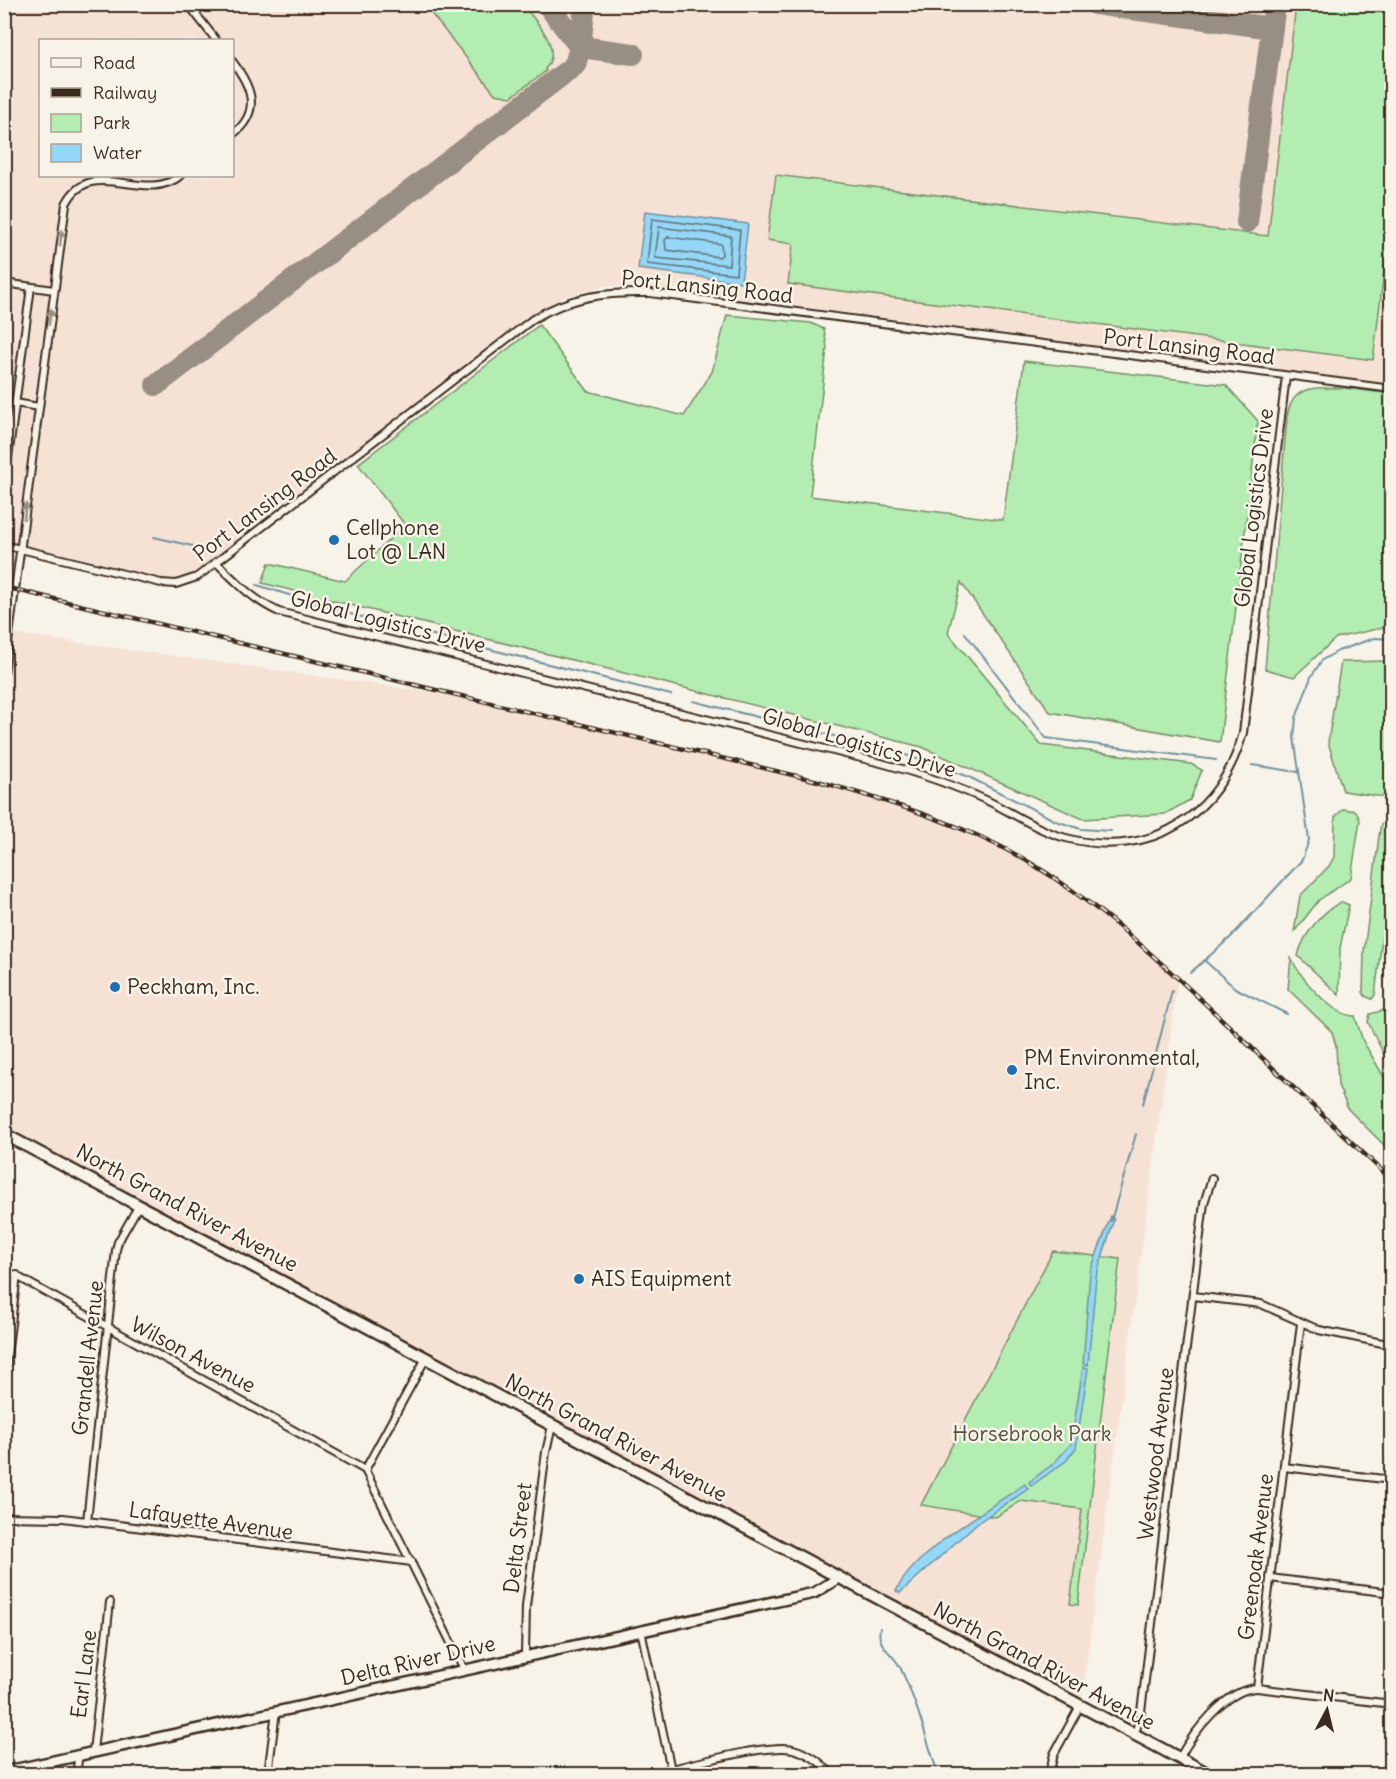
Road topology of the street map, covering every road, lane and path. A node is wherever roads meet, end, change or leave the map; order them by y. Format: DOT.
graph roads {
  1 [pos="188,6"];
  2 [pos="215,39"];
  3 [pos="234,64"];
  4 [pos="234,133"];
  5 [pos="178,177"];
  6 [pos="4,283"];
  7 [pos="31,287"];
  8 [pos="54,290"];
  9 [pos="1286,376"];
  10 [pos="1392,389"];
  11 [pos="15,403"];
  12 [pos="39,407"];
  13 [pos="4,487"];
  14 [pos="4,545"];
  15 [pos="20,549"];
  16 [pos="216,562"];
  17 [pos="4,673"];
  18 [pos="4,1134"];
  19 [pos="1212,1178"];
  20 [pos="139,1205"];
  21 [pos="4,1269"];
  22 [pos="17,1275"];
  23 [pos="1193,1296"];
  24 [pos="1301,1323"];
  25 [pos="108,1329"];
  26 [pos="1392,1345"];
  27 [pos="426,1358"];
  28 [pos="4,1380"];
  29 [pos="552,1426"];
  30 [pos="1284,1467"];
  31 [pos="365,1470"];
  32 [pos="1392,1480"];
  33 [pos="4,1517"];
  34 [pos="87,1521"];
  35 [pos="412,1562"];
  36 [pos="1270,1578"];
  37 [pos="837,1579"];
  38 [pos="1392,1593"];
  39 [pos="110,1602"];
  40 [pos="640,1630"];
  41 [pos="525,1655"];
  42 [pos="464,1669"];
  43 [pos="1257,1688"];
  44 [pos="1392,1704"];
  45 [pos="1080,1706"];
  46 [pos="276,1711"];
  47 [pos="1134,1735"];
  48 [pos="93,1751"];
  49 [pos="79,1754"];
  50 [pos="1179,1759"];
  51 [pos="671,1770"];
  52 [pos="4,1772"];
  53 [pos="76,1774"];
  54 [pos="268,1774"];
  55 [pos="651,1774"];
  56 [pos="831,1774"];
  57 [pos="1049,1774"];
  58 [pos="1209,1774"];
  1 -- 2 [label="street"];
  3 -- 4 [label="street"];
  8 -- 5 [label="street, one-way"];
  6 -- 7 [label="street"];
  7 -- 8 [label="street"];
  7 -- 11 [label="street"];
  12 -- 8 [label="street, one-way"];
  9 -- 10 [label="street, Port Lansing Road"];
  9 -- 16 [label="street, Port Lansing Road"];
  9 -- 16 [label="street, Global Logistics Drive"];
  11 -- 12 [label="street"];
  11 -- 13 [label="street"];
  15 -- 12 [label="street, one-way"];
  14 -- 15 [label="street, Port Lansing Road"];
  15 -- 16 [label="street, Port Lansing Road"];
  15 -- 17 [label="street"];
  18 -- 20 [label="main road, North Grand River Avenue"];
  19 -- 23 [label="street, Westwood Avenue"];
  20 -- 25 [label="street, Grandell Avenue"];
  20 -- 27 [label="main road, North Grand River Avenue"];
  21 -- 22 [label="street, Wilson Avenue"];
  22 -- 25 [label="street, Wilson Avenue"];
  22 -- 28 [label="street"];
  23 -- 24 [label="street"];
  23 -- 47 [label="street, Westwood Avenue"];
  24 -- 26 [label="street"];
  24 -- 30 [label="street, Greenoak Avenue"];
  25 -- 31 [label="street, Wilson Avenue"];
  25 -- 34 [label="street, Grandell Avenue"];
  27 -- 29 [label="main road, North Grand River Avenue"];
  27 -- 31 [label="street"];
  29 -- 37 [label="main road, North Grand River Avenue"];
  29 -- 41 [label="street, Delta Street"];
  30 -- 32 [label="street"];
  30 -- 36 [label="street, Greenoak Avenue"];
  31 -- 35 [label="street"];
  33 -- 34 [label="street, Lafayette Avenue"];
  34 -- 35 [label="street, Lafayette Avenue"];
  35 -- 42 [label="street"];
  36 -- 38 [label="street"];
  36 -- 43 [label="street, Greenoak Avenue"];
  37 -- 40 [label="street, Delta River Drive"];
  37 -- 45 [label="main road, North Grand River Avenue"];
  39 -- 48 [label="street, Earl Lane"];
  40 -- 41 [label="street, Delta River Drive"];
  40 -- 51 [label="street"];
  41 -- 42 [label="street, Delta River Drive"];
  42 -- 46 [label="street, Delta River Drive"];
  43 -- 44 [label="street"];
  43 -- 50 [label="street"];
  45 -- 47 [label="main road, North Grand River Avenue"];
  45 -- 57 [label="street"];
  46 -- 48 [label="street, Delta River Drive"];
  46 -- 54 [label="street"];
  47 -- 50 [label="main road, North Grand River Avenue"];
  48 -- 49 [label="street, Delta River Drive"];
  49 -- 52 [label="street, Delta River Drive"];
  49 -- 53 [label="street"];
  50 -- 58 [label="main road, North Grand River Avenue"];
  51 -- 55 [label="street"];
  51 -- 56 [label="street"];
}
